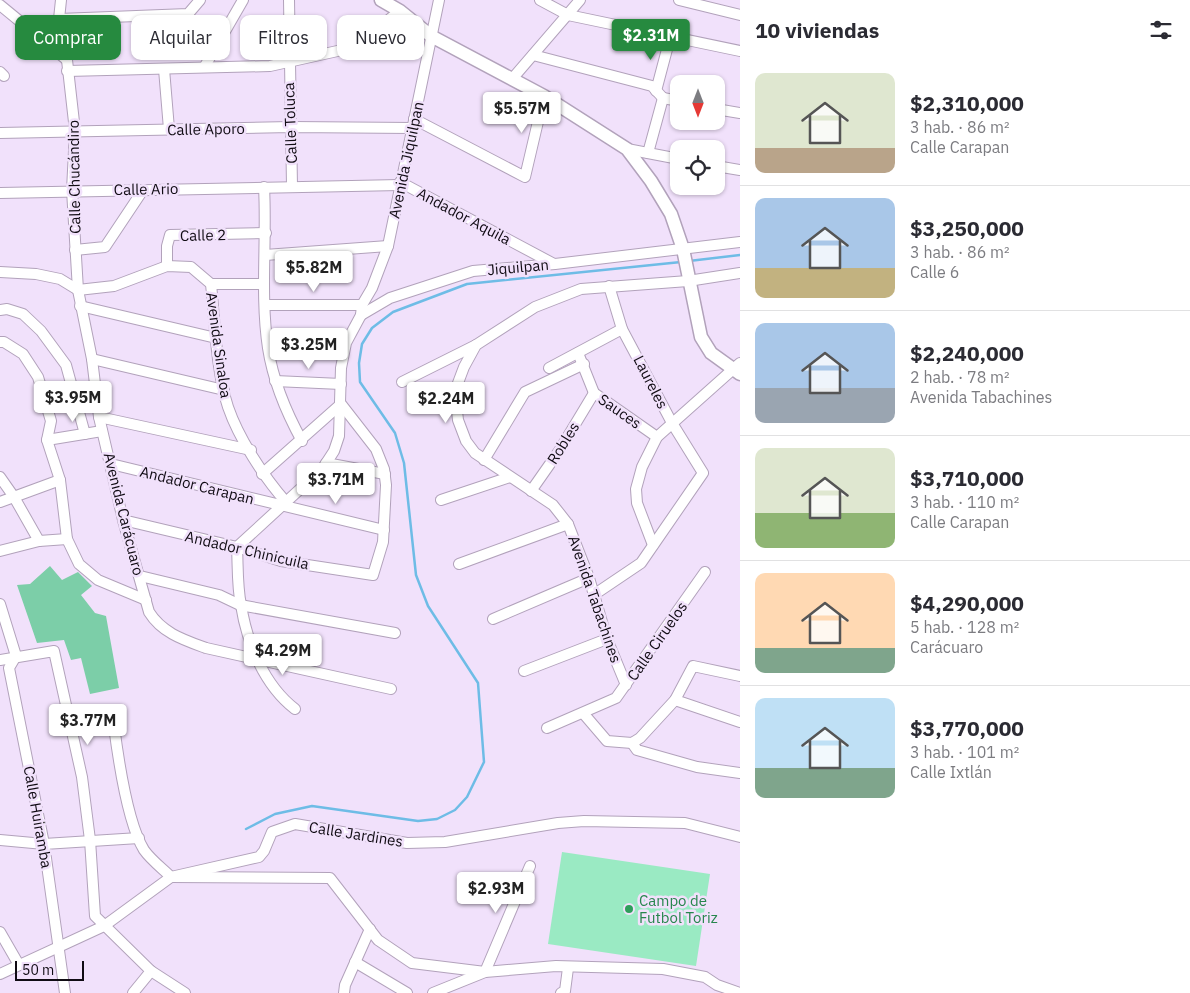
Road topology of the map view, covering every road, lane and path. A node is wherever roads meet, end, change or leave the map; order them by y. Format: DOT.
graph roads {
  1 [pos="61,0"];
  2 [pos="200,0"];
  3 [pos="243,0"];
  4 [pos="289,0"];
  5 [pos="381,0"];
  6 [pos="439,0"];
  7 [pos="540,0"];
  8 [pos="580,0"];
  9 [pos="680,0"];
  10 [pos="0,5"];
  11 [pos="400,11"];
  12 [pos="59,15"];
  13 [pos="289,15"];
  14 [pos="568,15"];
  15 [pos="740,15"];
  16 [pos="121,17"];
  17 [pos="431,36"];
  18 [pos="670,38"];
  19 [pos="740,51"];
  20 [pos="327,53"];
  21 [pos="533,55"];
  22 [pos="66,60"];
  23 [pos="288,60"];
  24 [pos="67,66"];
  25 [pos="205,66"];
  26 [pos="164,69"];
  27 [pos="512,79"];
  28 [pos="659,95"];
  29 [pos="544,96"];
  30 [pos="670,98"];
  31 [pos="725,111"];
  32 [pos="740,114"];
  33 [pos="413,123"];
  34 [pos="291,127"];
  35 [pos="169,129"];
  36 [pos="75,131"];
  37 [pos="0,133"];
  38 [pos="627,149"];
  39 [pos="648,153"];
  40 [pos="670,157"];
  41 [pos="725,168"];
  42 [pos="740,170"];
  43 [pos="400,183"];
  44 [pos="292,186"];
  45 [pos="264,187"];
  46 [pos="72,190"];
  47 [pos="143,190"];
  48 [pos="0,193"];
  49 [pos="266,233"];
  50 [pos="740,242"];
  51 [pos="388,246"];
  52 [pos="75,250"];
  53 [pos="684,254"];
  54 [pos="265,255"];
  55 [pos="555,264"];
  56 [pos="167,266"];
  57 [pos="0,272"];
  58 [pos="740,273"];
  59 [pos="688,279"];
  60 [pos="210,284"];
  61 [pos="264,284"];
  62 [pos="609,286"];
  63 [pos="78,290"];
  64 [pos="266,305"];
  65 [pos="80,306"];
  66 [pos="0,310"];
  67 [pos="362,310"];
  68 [pos="622,329"];
  69 [pos="216,338"];
  70 [pos="0,342"];
  71 [pos="476,345"];
  72 [pos="578,353"];
  73 [pos="92,359"];
  74 [pos="584,364"];
  75 [pos="550,368"];
  76 [pos="737,369"];
  77 [pos="275,382"];
  78 [pos="402,382"];
  79 [pos="341,384"];
  80 [pos="224,390"];
  81 [pos="594,393"];
  82 [pos="341,404"];
  83 [pos="99,417"];
  84 [pos="672,423"];
  85 [pos="102,431"];
  86 [pos="85,434"];
  87 [pos="657,437"];
  88 [pos="47,440"];
  89 [pos="302,441"];
  90 [pos="251,450"];
  91 [pos="484,460"];
  92 [pos="326,463"];
  93 [pos="111,464"];
  94 [pos="262,474"];
  95 [pos="385,474"];
  96 [pos="0,477"];
  97 [pos="510,477"];
  98 [pos="60,480"];
  99 [pos="531,491"];
  100 [pos="14,496"];
  101 [pos="441,500"];
  102 [pos="0,502"];
  103 [pos="284,504"];
  104 [pos="123,520"];
  105 [pos="568,524"];
  106 [pos="384,530"];
  107 [pos="67,538"];
  108 [pos="39,541"];
  109 [pos="652,545"];
  110 [pos="236,547"];
  111 [pos="0,551"];
  112 [pos="459,564"];
  113 [pos="705,572"];
  114 [pos="140,576"];
  115 [pos="589,578"];
  116 [pos="594,594"];
  117 [pos="146,600"];
  118 [pos="0,604"];
  119 [pos="240,605"];
  120 [pos="493,619"];
  121 [pos="395,633"];
  122 [pos="607,639"];
  123 [pos="16,656"];
  124 [pos="255,657"];
  125 [pos="0,660"];
  126 [pos="524,672"];
  127 [pos="740,676"];
  128 [pos="626,686"];
  129 [pos="391,688"];
  130 [pos="675,700"];
  131 [pos="295,709"];
  132 [pos="582,713"];
  133 [pos="740,722"];
  134 [pos="114,726"];
  135 [pos="547,728"];
  136 [pos="632,743"];
  137 [pos="740,773"];
  138 [pos="740,837"];
  139 [pos="139,838"];
  140 [pos="0,840"];
  141 [pos="90,840"];
  142 [pos="44,844"];
  143 [pos="530,866"];
  144 [pos="171,877"];
  145 [pos="104,926"];
  146 [pos="370,930"];
  147 [pos="0,932"];
  148 [pos="58,946"];
  149 [pos="355,962"];
  150 [pos="19,965"];
  151 [pos="568,968"];
  152 [pos="152,971"];
  153 [pos="485,972"];
  154 [pos="0,974"];
  155 [pos="346,991"];
  156 [pos="64,993"];
  157 [pos="133,993"];
  158 [pos="185,993"];
  159 [pos="407,993"];
  160 [pos="433,993"];
  161 [pos="561,993"];
  162 [pos="740,993"];
  1 -- 12 [label="street, Calle Chucándiro"];
  2 -- 16 [label="street"];
  3 -- 25 [label="street"];
  4 -- 13 [label="street, Calle Toluca"];
  5 -- 11 [label="street"];
  6 -- 17 [label="street, Avenida Jiquilpan"];
  7 -- 14 [label="street"];
  8 -- 14 [label="street"];
  9 -- 15 [label="street"];
  10 -- 24 [label="street"];
  11 -- 17 [label="street"];
  11 -- 20 [label="street"];
  14 -- 18 [label="street"];
  14 -- 21 [label="street"];
  17 -- 27 [label="street"];
  17 -- 33 [label="street, Avenida Jiquilpan"];
  18 -- 19 [label="street"];
  18 -- 28 [label="street"];
  21 -- 27 [label="street"];
  21 -- 28 [label="street"];
  22 -- 24 [label="street, Calle Chucándiro"];
  23 -- 25 [label="street"];
  23 -- 34 [label="street, Calle Toluca"];
  24 -- 26 [label="street"];
  24 -- 36 [label="street, Calle Chucándiro"];
  25 -- 26 [label="street"];
  26 -- 35 [label="street"];
  27 -- 29 [label="street"];
  28 -- 30 [label="street"];
  28 -- 39 [label="street"];
  29 -- 33 [label="street"];
  29 -- 38 [label="street"];
  31 -- 32 [label="street"];
  33 -- 34 [label="street, Calle Aporo"];
  33 -- 43 [label="street, Avenida Jiquilpan"];
  34 -- 35 [label="street, Calle Aporo"];
  34 -- 44 [label="street, Calle Toluca"];
  35 -- 36 [label="street, Calle Aporo"];
  36 -- 37 [label="street, Calle Aporo"];
  36 -- 46 [label="street, Calle Chucándiro"];
  38 -- 39 [label="street"];
  38 -- 53 [label="street"];
  39 -- 40 [label="street"];
  41 -- 42 [label="street"];
  43 -- 44 [label="street, Andador Aquila"];
  43 -- 51 [label="street, Avenida Jiquilpan"];
  43 -- 55 [label="street, Andador Aquila"];
  44 -- 45 [label="street, Calle Ario"];
  45 -- 47 [label="street, Calle Ario"];
  45 -- 49 [label="street"];
  46 -- 47 [label="street, Calle Ario"];
  46 -- 48 [label="street, Calle Ario"];
  46 -- 52 [label="street, Calle Chucándiro"];
  47 -- 52 [label="street"];
  49 -- 54 [label="street"];
  49 -- 56 [label="street, Calle 2"];
  50 -- 53 [label="street, Jiquilpan"];
  51 -- 54 [label="street"];
  51 -- 67 [label="street, Avenida Jiquilpan"];
  52 -- 63 [label="street, Calle Chucándiro"];
  53 -- 55 [label="street, Jiquilpan"];
  53 -- 59 [label="street"];
  54 -- 61 [label="street"];
  55 -- 67 [label="street, Jiquilpan"];
  56 -- 60 [label="street, Avenida Sinaloa"];
  56 -- 63 [label="street, Avenida Sinaloa"];
  57 -- 63 [label="street"];
  58 -- 59 [label="street, Avenida Tabachines"];
  59 -- 62 [label="street, Avenida Tabachines"];
  59 -- 76 [label="street"];
  60 -- 61 [label="street"];
  60 -- 69 [label="street, Avenida Sinaloa"];
  61 -- 64 [label="street"];
  62 -- 68 [label="street, Laureles"];
  62 -- 71 [label="street, Avenida Tabachines"];
  63 -- 65 [label="street, Avenida Carácuaro"];
  64 -- 67 [label="street"];
  64 -- 77 [label="street"];
  65 -- 69 [label="street"];
  65 -- 73 [label="street, Avenida Carácuaro"];
  66 -- 86 [label="street"];
  67 -- 79 [label="street, Avenida Jiquilpan"];
  68 -- 72 [label="street"];
  68 -- 84 [label="street, Laureles"];
  69 -- 80 [label="street, Avenida Sinaloa"];
  70 -- 88 [label="street"];
  71 -- 78 [label="street"];
  71 -- 91 [label="street, Avenida Tabachines"];
  72 -- 74 [label="street, Sauces"];
  72 -- 75 [label="street"];
  73 -- 80 [label="street"];
  73 -- 83 [label="street, Avenida Carácuaro"];
  74 -- 81 [label="street, Sauces"];
  74 -- 91 [label="street"];
  76 -- 84 [label="street"];
  77 -- 79 [label="street"];
  77 -- 89 [label="street"];
  79 -- 82 [label="street, Avenida Jiquilpan"];
  80 -- 90 [label="street, Avenida Sinaloa"];
  81 -- 87 [label="street, Sauces"];
  81 -- 99 [label="street, Robles"];
  82 -- 89 [label="street"];
  82 -- 92 [label="street, Avenida Jiquilpan"];
  82 -- 95 [label="street"];
  83 -- 85 [label="street, Avenida Carácuaro"];
  83 -- 90 [label="street"];
  84 -- 87 [label="street"];
  84 -- 109 [label="street, Laureles"];
  85 -- 86 [label="street"];
  85 -- 93 [label="street, Avenida Carácuaro"];
  86 -- 88 [label="street"];
  87 -- 109 [label="street"];
  88 -- 98 [label="street"];
  89 -- 94 [label="street"];
  90 -- 94 [label="street, Avenida Sinaloa"];
  91 -- 97 [label="street, Avenida Tabachines"];
  92 -- 95 [label="street"];
  92 -- 103 [label="street, Avenida Jiquilpan"];
  93 -- 103 [label="street, Andador Carapan"];
  93 -- 104 [label="street, Avenida Carácuaro"];
  94 -- 103 [label="street, Avenida Sinaloa"];
  95 -- 106 [label="street"];
  96 -- 100 [label="street"];
  97 -- 99 [label="street, Avenida Tabachines"];
  97 -- 101 [label="street"];
  98 -- 100 [label="street"];
  98 -- 107 [label="street"];
  99 -- 105 [label="street, Avenida Tabachines"];
  100 -- 102 [label="street"];
  100 -- 108 [label="street"];
  103 -- 106 [label="street, Andador Carapan"];
  103 -- 110 [label="street, Avenida Jiquilpan"];
  104 -- 110 [label="street, Andador Chinicuila"];
  104 -- 114 [label="street, Avenida Carácuaro"];
  105 -- 112 [label="street"];
  105 -- 115 [label="street, Avenida Tabachines"];
  106 -- 110 [label="street, Andador Chinicuila"];
  107 -- 108 [label="street"];
  107 -- 117 [label="street"];
  108 -- 111 [label="street"];
  109 -- 116 [label="street"];
  110 -- 119 [label="street"];
  113 -- 128 [label="street, Calle Ciruelos"];
  114 -- 117 [label="street, Avenida Carácuaro"];
  114 -- 119 [label="street"];
  115 -- 116 [label="street, Avenida Tabachines"];
  115 -- 120 [label="street"];
  116 -- 122 [label="street, Avenida Tabachines"];
  117 -- 124 [label="street, Avenida Carácuaro"];
  118 -- 123 [label="street, Calle Huiramba"];
  119 -- 121 [label="street"];
  119 -- 124 [label="street"];
  122 -- 126 [label="street"];
  122 -- 128 [label="street, Avenida Tabachines"];
  123 -- 125 [label="street"];
  123 -- 141 [label="street"];
  123 -- 142 [label="street, Calle Huiramba"];
  124 -- 129 [label="street, Avenida Carácuaro"];
  124 -- 131 [label="street"];
  127 -- 130 [label="street"];
  128 -- 132 [label="street, Calle Ciruelos"];
  130 -- 133 [label="street"];
  130 -- 136 [label="street"];
  132 -- 135 [label="street, Calle Ciruelos"];
  132 -- 136 [label="street"];
  134 -- 139 [label="street"];
  136 -- 137 [label="street"];
  138 -- 144 [label="street, Calle Jardines"];
  139 -- 141 [label="street"];
  139 -- 144 [label="street"];
  140 -- 142 [label="street"];
  141 -- 142 [label="street"];
  141 -- 145 [label="street"];
  142 -- 148 [label="street, Calle Huiramba"];
  143 -- 153 [label="street"];
  144 -- 145 [label="street"];
  144 -- 146 [label="street"];
  145 -- 148 [label="street"];
  145 -- 152 [label="street"];
  146 -- 149 [label="street"];
  146 -- 153 [label="street"];
  147 -- 150 [label="street"];
  148 -- 150 [label="street"];
  148 -- 156 [label="street, Calle Huiramba"];
  149 -- 155 [label="street"];
  149 -- 159 [label="street"];
  150 -- 154 [label="street"];
  151 -- 153 [label="street"];
  151 -- 161 [label="street"];
  151 -- 162 [label="street"];
  152 -- 157 [label="street"];
  152 -- 158 [label="street"];
  153 -- 160 [label="street"];
}
